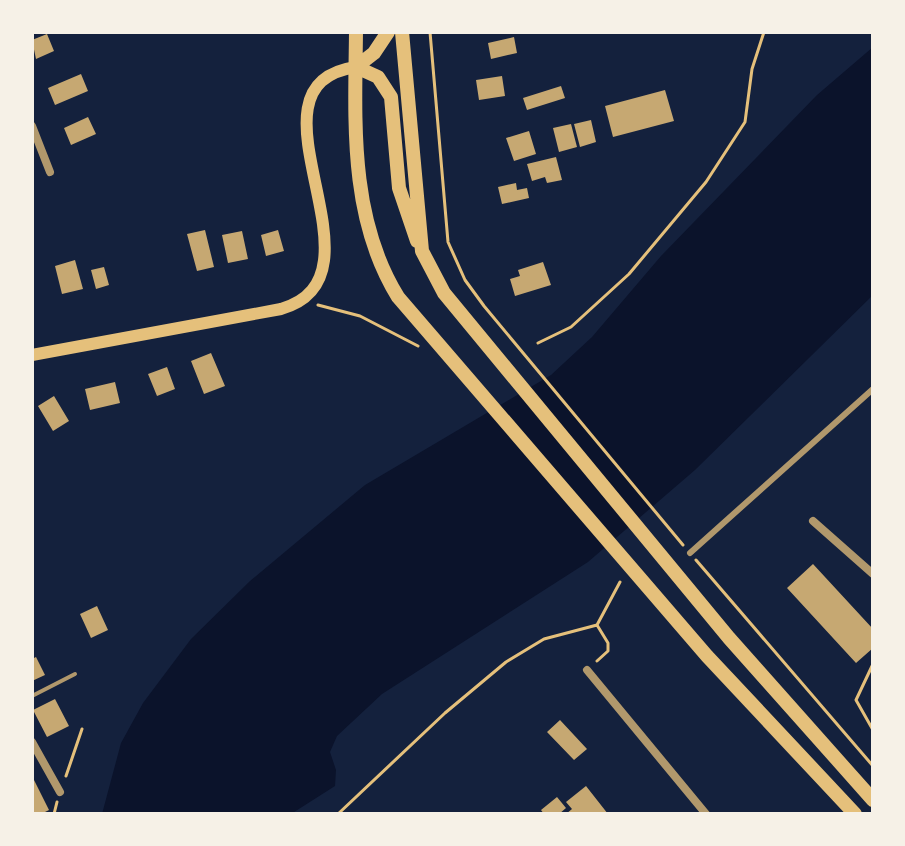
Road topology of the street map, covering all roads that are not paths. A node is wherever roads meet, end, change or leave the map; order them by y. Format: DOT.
graph roads {
  1 [pos="356,32"];
  2 [pos="388,32"];
  3 [pos="402,32"];
  4 [pos="356,67"];
  5 [pos="32,126"];
  6 [pos="50,172"];
  7 [pos="422,251"];
  8 [pos="32,355"];
  9 [pos="873,389"];
  10 [pos="813,521"];
  11 [pos="690,553"];
  12 [pos="873,574"];
  13 [pos="587,670"];
  14 [pos="75,674"];
  15 [pos="32,696"];
  16 [pos="32,742"];
  17 [pos="60,792"];
  18 [pos="873,800"];
  19 [pos="706,814"];
  20 [pos="855,814"];
  1 -- 4 [label="highway"];
  2 -- 4 [label="highway"];
  3 -- 7 [label="highway"];
  4 -- 7 [label="highway"];
  4 -- 8 [label="main road"];
  4 -- 20 [label="highway"];
  5 -- 6 [label="street"];
  7 -- 18 [label="highway"];
  9 -- 11 [label="street"];
  10 -- 12 [label="street"];
  13 -- 19 [label="street"];
  14 -- 15 [label="lane"];
  16 -- 17 [label="street"];
}
